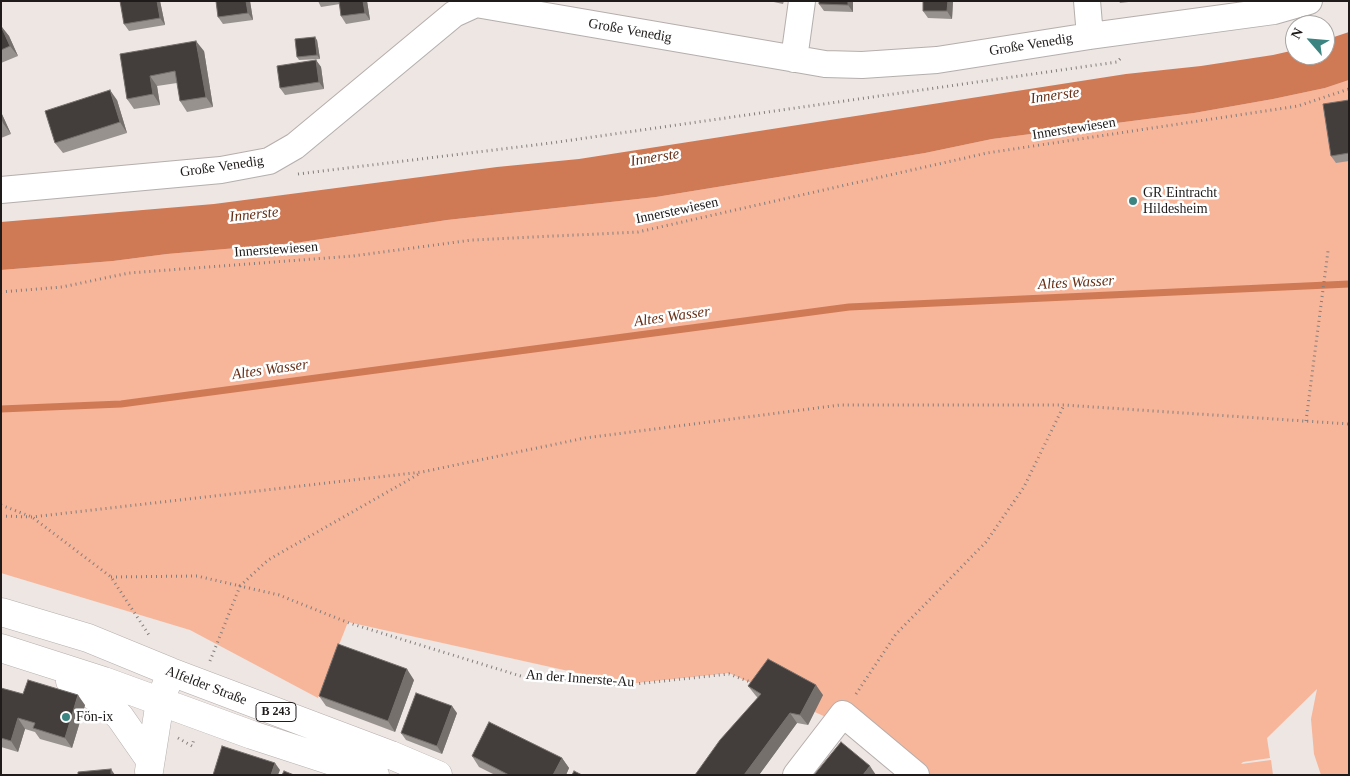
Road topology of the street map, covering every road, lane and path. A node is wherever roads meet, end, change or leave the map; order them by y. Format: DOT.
graph roads {
  1 [pos="802,1"];
  2 [pos="1088,1"];
  3 [pos="1309,1"];
  4 [pos="475,3"];
  5 [pos="1090,36"];
  6 [pos="1123,56"];
  7 [pos="794,59"];
  8 [pos="1349,89"];
  9 [pos="294,174"];
  10 [pos="1,190"];
  11 [pos="1328,251"];
  12 [pos="1,292"];
  13 [pos="1064,405"];
  14 [pos="1306,421"];
  15 [pos="1349,424"];
  16 [pos="422,472"];
  17 [pos="1,505"];
  18 [pos="1,516"];
  19 [pos="32,517"];
  20 [pos="111,577"];
  21 [pos="240,586"];
  22 [pos="1,612"];
  23 [pos="154,642"];
  24 [pos="1,648"];
  25 [pos="37,660"];
  26 [pos="210,662"];
  27 [pos="170,672"];
  28 [pos="755,684"];
  29 [pos="160,701"];
  30 [pos="843,714"];
  31 [pos="149,768"];
  32 [pos="375,775"];
  33 [pos="438,775"];
  34 [pos="796,775"];
  35 [pos="916,775"];
  1 -- 7 [label="street"];
  2 -- 5 [label="street"];
  3 -- 5 [label="street, Große Venedig"];
  4 -- 7 [label="street, Große Venedig"];
  4 -- 10 [label="street, Große Venedig"];
  5 -- 7 [label="street, Große Venedig"];
  6 -- 9 [label="path"];
  8 -- 12 [label="path, Innerstewiesen"];
  11 -- 14 [label="path"];
  13 -- 14 [label="path"];
  13 -- 16 [label="path"];
  13 -- 30 [label="path"];
  14 -- 15 [label="path"];
  16 -- 19 [label="path"];
  16 -- 21 [label="path"];
  17 -- 19 [label="path"];
  18 -- 19 [label="path"];
  19 -- 20 [label="path"];
  20 -- 21 [label="path, An der Innerste-Au"];
  20 -- 23 [label="path"];
  21 -- 26 [label="path"];
  21 -- 28 [label="path, An der Innerste-Au"];
  22 -- 27 [label="main road, Alfelder Straße / B 243"];
  24 -- 25 [label="main road, B 243"];
  25 -- 29 [label="main road, B 243"];
  25 -- 31 [label="main road, B 243"];
  27 -- 29 [label="main road"];
  27 -- 33 [label="main road, Alfelder Straße / B 243"];
  29 -- 31 [label="main road"];
  29 -- 32 [label="main road, B 243"];
  30 -- 34 [label="street"];
  30 -- 35 [label="street"];
}
